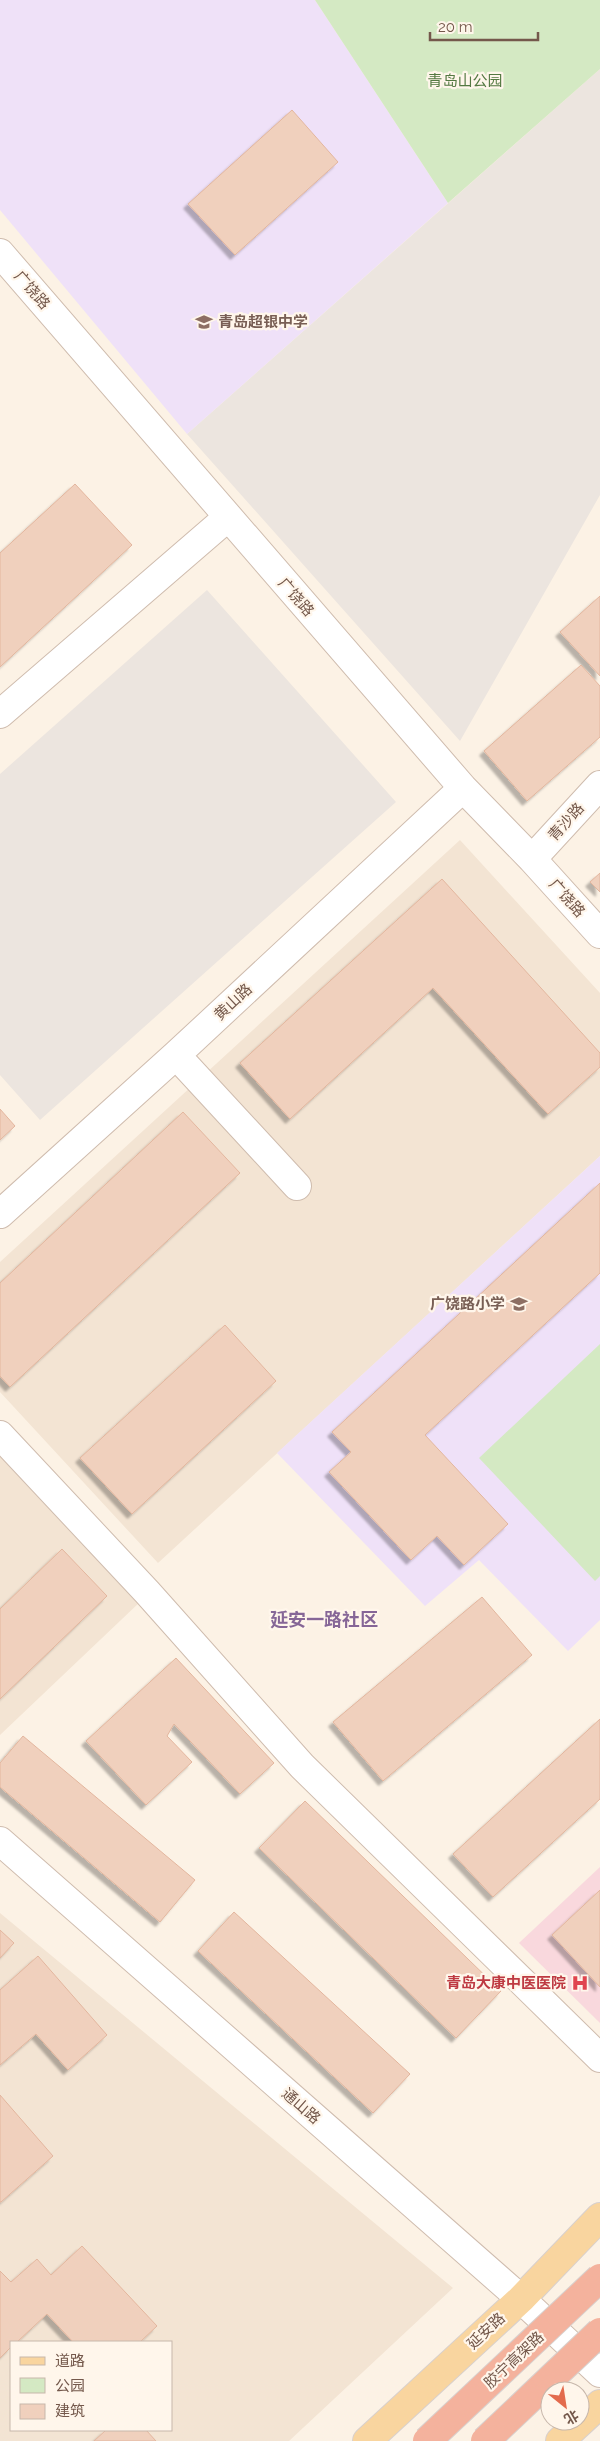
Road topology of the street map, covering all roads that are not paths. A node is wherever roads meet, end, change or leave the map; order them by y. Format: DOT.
graph roads {
  1 [pos="0,253"];
  2 [pos="227,518"];
  3 [pos="0,714"];
  4 [pos="600,785"];
  5 [pos="463,788"];
  6 [pos="532,859"];
  7 [pos="600,934"];
  8 [pos="176,1055"];
  9 [pos="297,1186"];
  10 [pos="0,1214"];
  11 [pos="0,1435"];
  12 [pos="0,1841"];
  13 [pos="600,2058"];
  14 [pos="600,2217"];
  15 [pos="600,2278"];
  16 [pos="521,2299"];
  17 [pos="600,2332"];
  18 [pos="600,2372"];
  19 [pos="600,2404"];
  20 [pos="367,2441"];
  21 [pos="427,2441"];
  22 [pos="485,2441"];
  23 [pos="560,2441"];
  1 -- 2 [label="street, 广饶路"];
  2 -- 3 [label="street"];
  2 -- 5 [label="street, 广饶路"];
  4 -- 6 [label="street, 青沙路"];
  5 -- 6 [label="street, 广饶路"];
  5 -- 8 [label="street, 黄山路"];
  6 -- 7 [label="street, 广饶路"];
  8 -- 9 [label="street"];
  8 -- 10 [label="street, 黄山路"];
  11 -- 13 [label="street"];
  12 -- 16 [label="street, 通山路"];
  14 -- 16 [label="main road, 延安路"];
  15 -- 21 [label="highway, 胶宁高架路, bridge"];
  16 -- 18 [label="street, 通山路"];
  16 -- 20 [label="main road, 延安路"];
  17 -- 22 [label="highway, bridge"];
  19 -- 23 [label="main road"];
}
